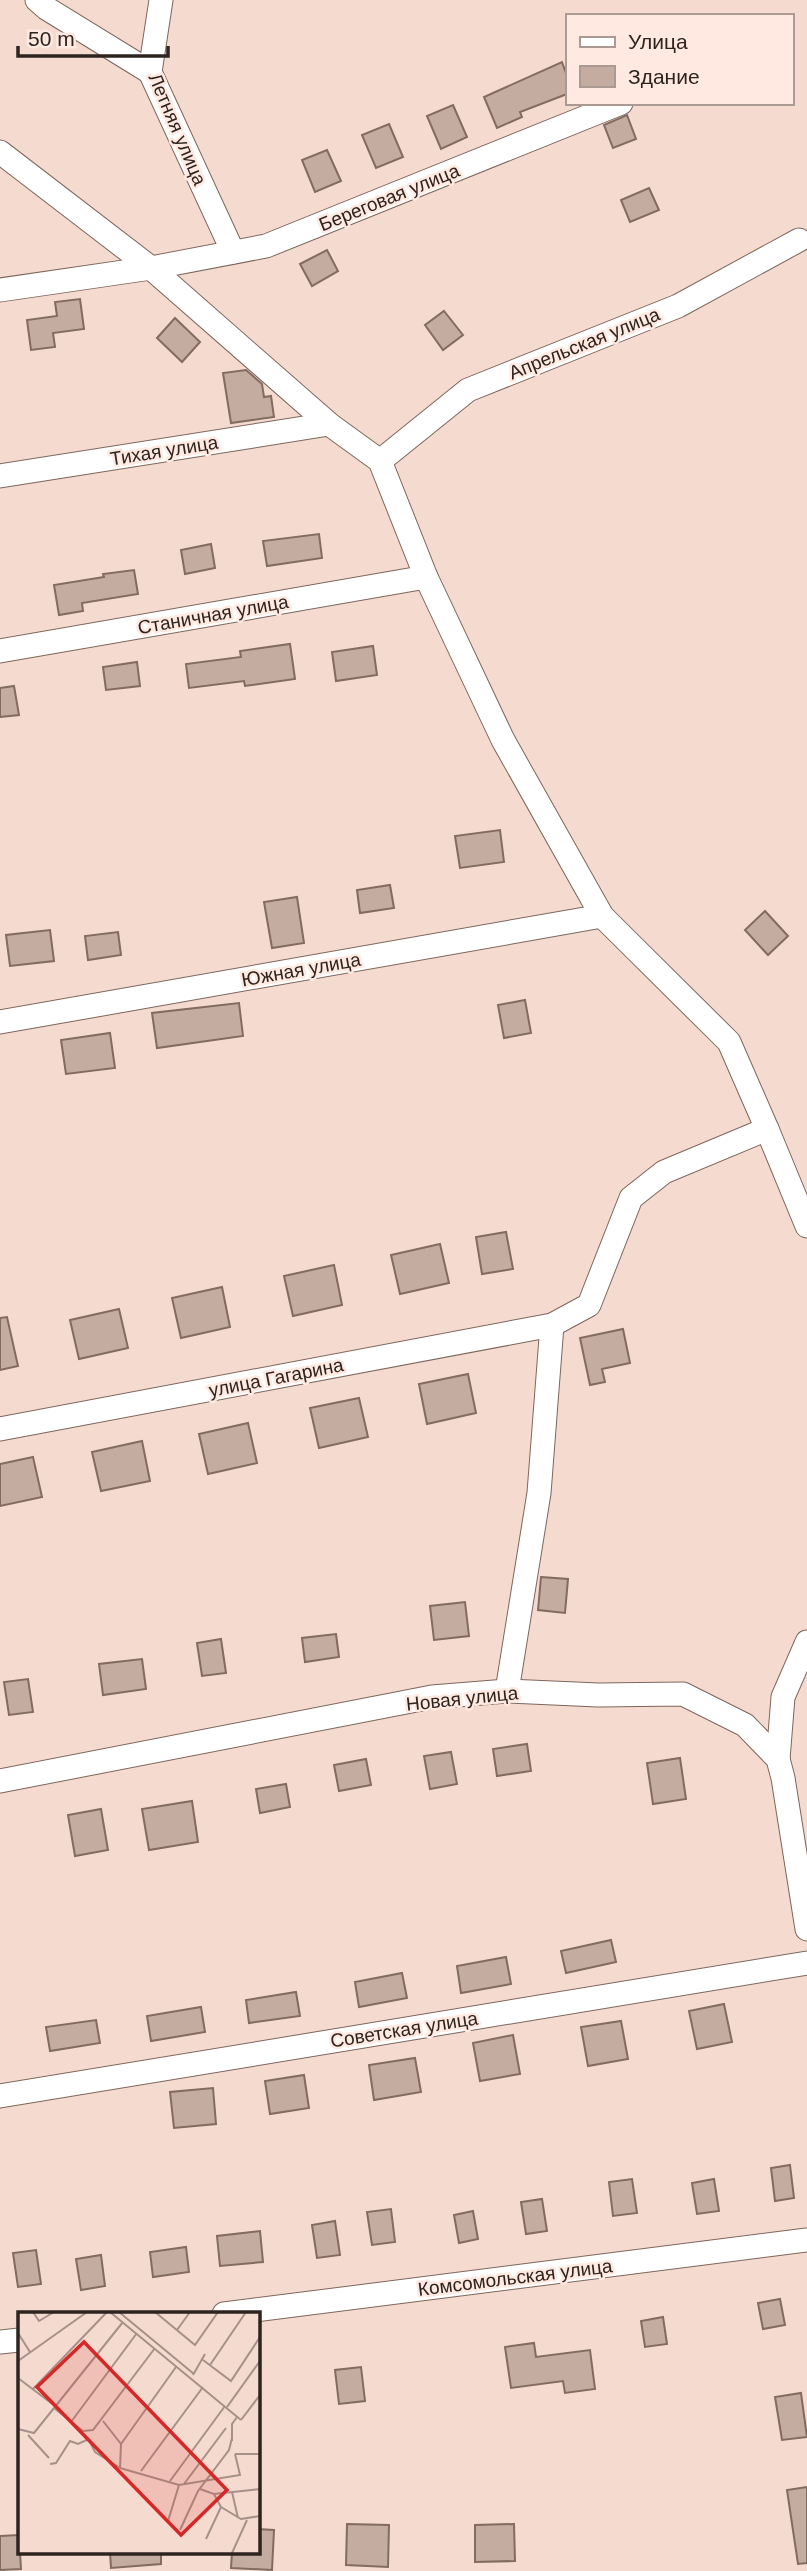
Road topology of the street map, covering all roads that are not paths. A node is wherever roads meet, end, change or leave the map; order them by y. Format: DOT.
graph roads {
  1 [pos="37,0"];
  2 [pos="161,0"];
  3 [pos="150,72"];
  4 [pos="616,105"];
  5 [pos="0,152"];
  6 [pos="799,240"];
  7 [pos="233,252"];
  8 [pos="150,268"];
  9 [pos="0,290"];
  10 [pos="329,424"];
  11 [pos="380,461"];
  12 [pos="0,476"];
  13 [pos="426,577"];
  14 [pos="0,651"];
  15 [pos="602,916"];
  16 [pos="0,1022"];
  17 [pos="767,1129"];
  18 [pos="807,1226"];
  19 [pos="552,1325"];
  20 [pos="0,1429"];
  21 [pos="804,1652"];
  22 [pos="507,1691"];
  23 [pos="778,1759"];
  24 [pos="0,1782"];
  25 [pos="807,1929"];
  26 [pos="807,1963"];
  27 [pos="0,2096"];
  28 [pos="807,2240"];
  29 [pos="240,2312"];
  30 [pos="18,2340"];
  31 [pos="0,2342"];
  1 -- 3 [label="street"];
  2 -- 3 [label="street, Летняя улица"];
  3 -- 7 [label="street, Летняя улица"];
  4 -- 7 [label="street, Береговая улица"];
  5 -- 8 [label="street"];
  6 -- 11 [label="street, Апрельская улица"];
  7 -- 8 [label="street, Береговая улица"];
  8 -- 9 [label="street"];
  8 -- 10 [label="street"];
  10 -- 11 [label="street"];
  10 -- 12 [label="street, Тихая улица"];
  11 -- 13 [label="street"];
  13 -- 14 [label="street, Станичная улица"];
  13 -- 15 [label="street"];
  15 -- 16 [label="street, Южная улица"];
  15 -- 17 [label="street"];
  17 -- 18 [label="street"];
  17 -- 19 [label="street, улица Гагарина"];
  19 -- 20 [label="street, улица Гагарина"];
  19 -- 22 [label="street"];
  21 -- 23 [label="street"];
  22 -- 23 [label="street, Новая улица"];
  22 -- 24 [label="street, Новая улица"];
  23 -- 25 [label="street"];
  26 -- 27 [label="street, Советская улица"];
  28 -- 29 [label="street, Комсомольская улица"];
  30 -- 31 [label="street"];
}
